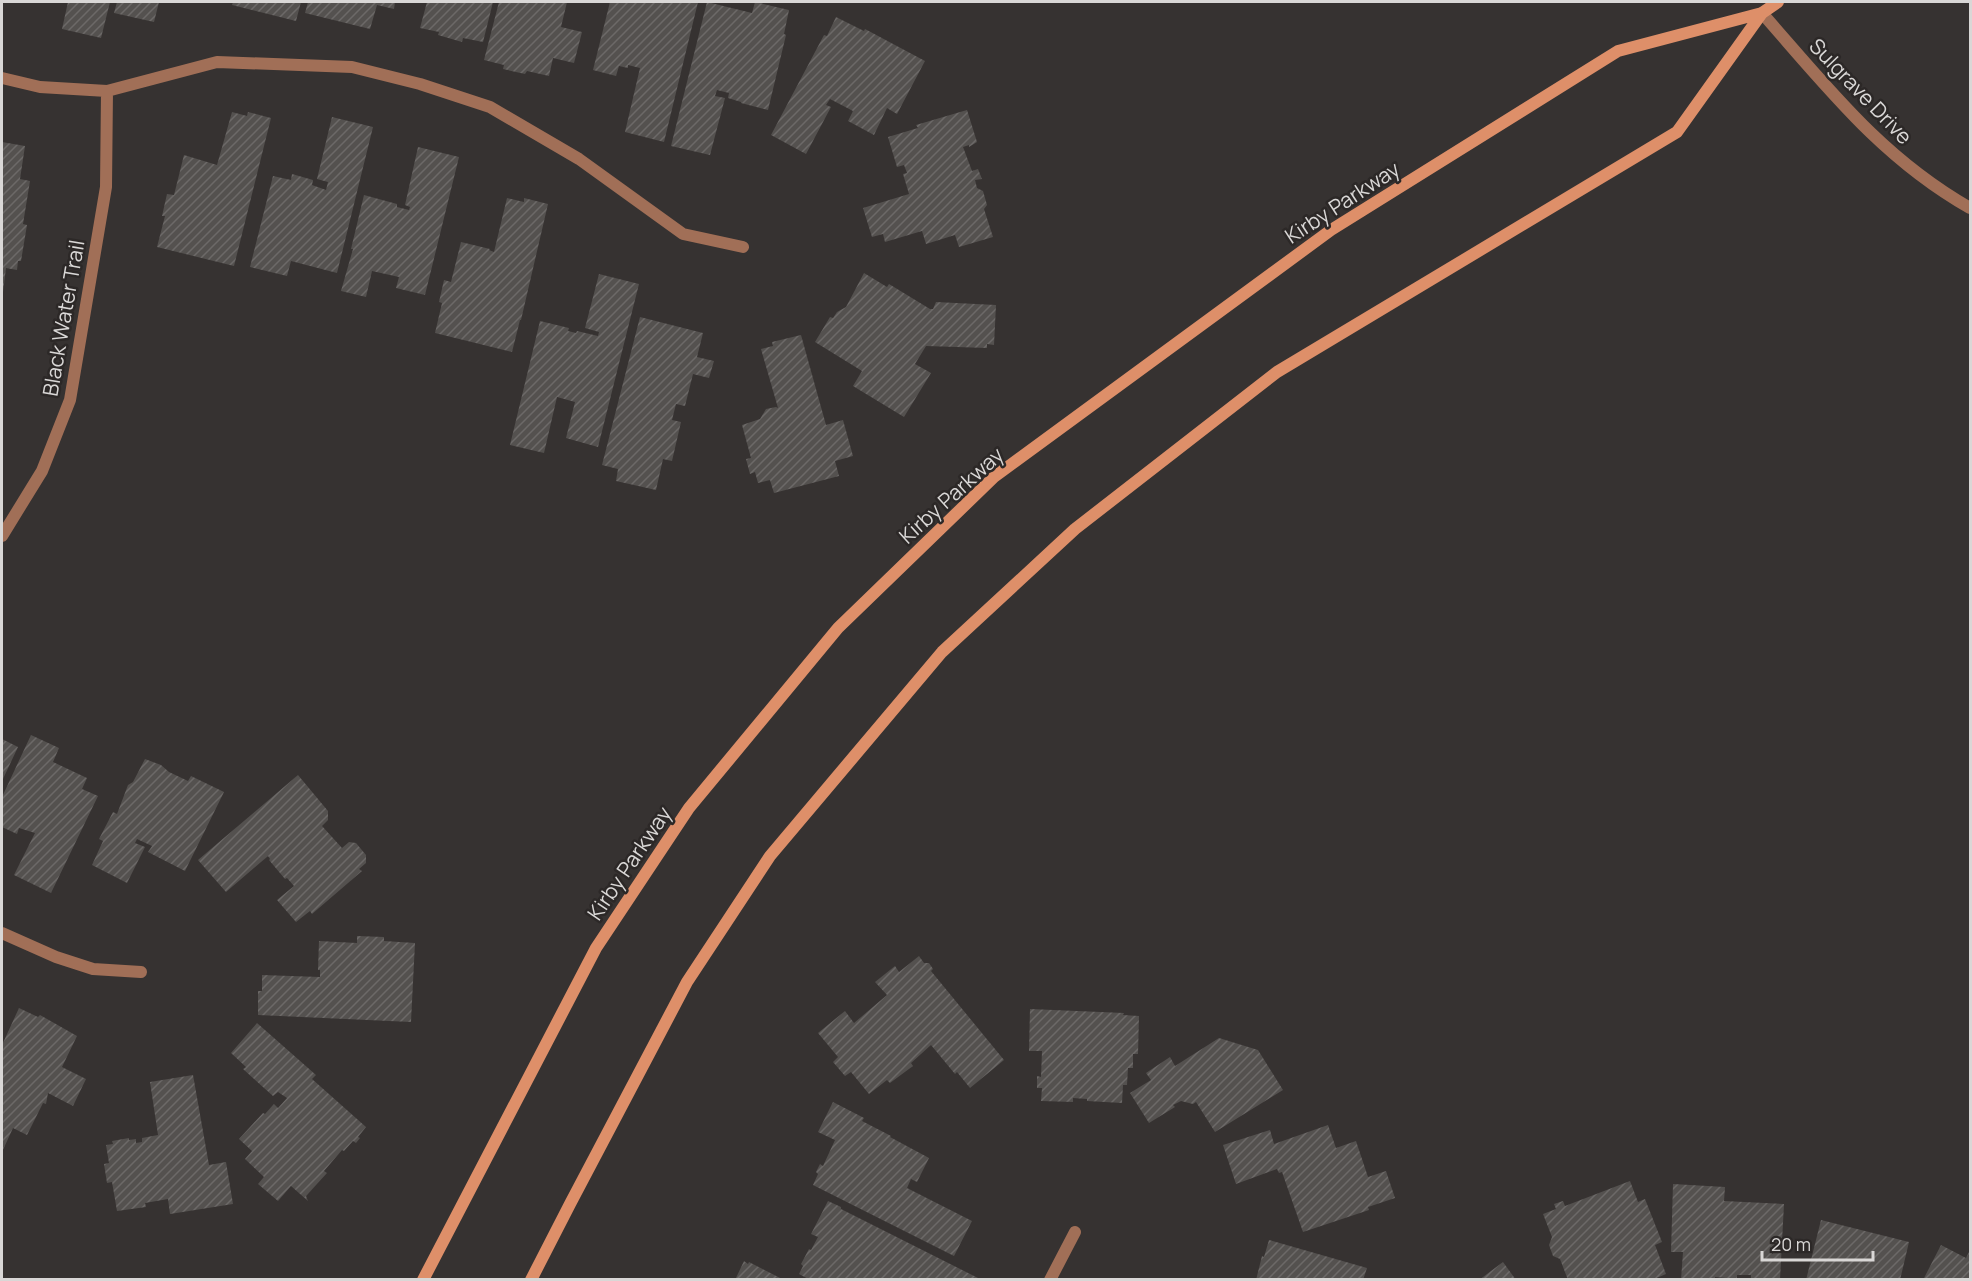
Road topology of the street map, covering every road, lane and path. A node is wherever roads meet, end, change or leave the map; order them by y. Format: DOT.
graph roads {
  1 [pos="1778,2"];
  2 [pos="1762,13"];
  3 [pos="2,78"];
  4 [pos="107,91"];
  5 [pos="1971,208"];
  6 [pos="742,247"];
  7 [pos="2,536"];
  8 [pos="2,933"];
  9 [pos="141,972"];
  10 [pos="1075,1232"];
  11 [pos="423,1280"];
  12 [pos="531,1280"];
  13 [pos="1050,1280"];
  1 -- 2 [label="main road, Kirby Parkway"];
  2 -- 5 [label="street, Sulgrave Drive"];
  2 -- 11 [label="main road, Kirby Parkway"];
  2 -- 12 [label="main road, Kirby Parkway"];
  3 -- 4 [label="street"];
  4 -- 6 [label="street"];
  4 -- 7 [label="street, Black Water Trail"];
  8 -- 9 [label="street"];
  10 -- 13 [label="street"];
}
